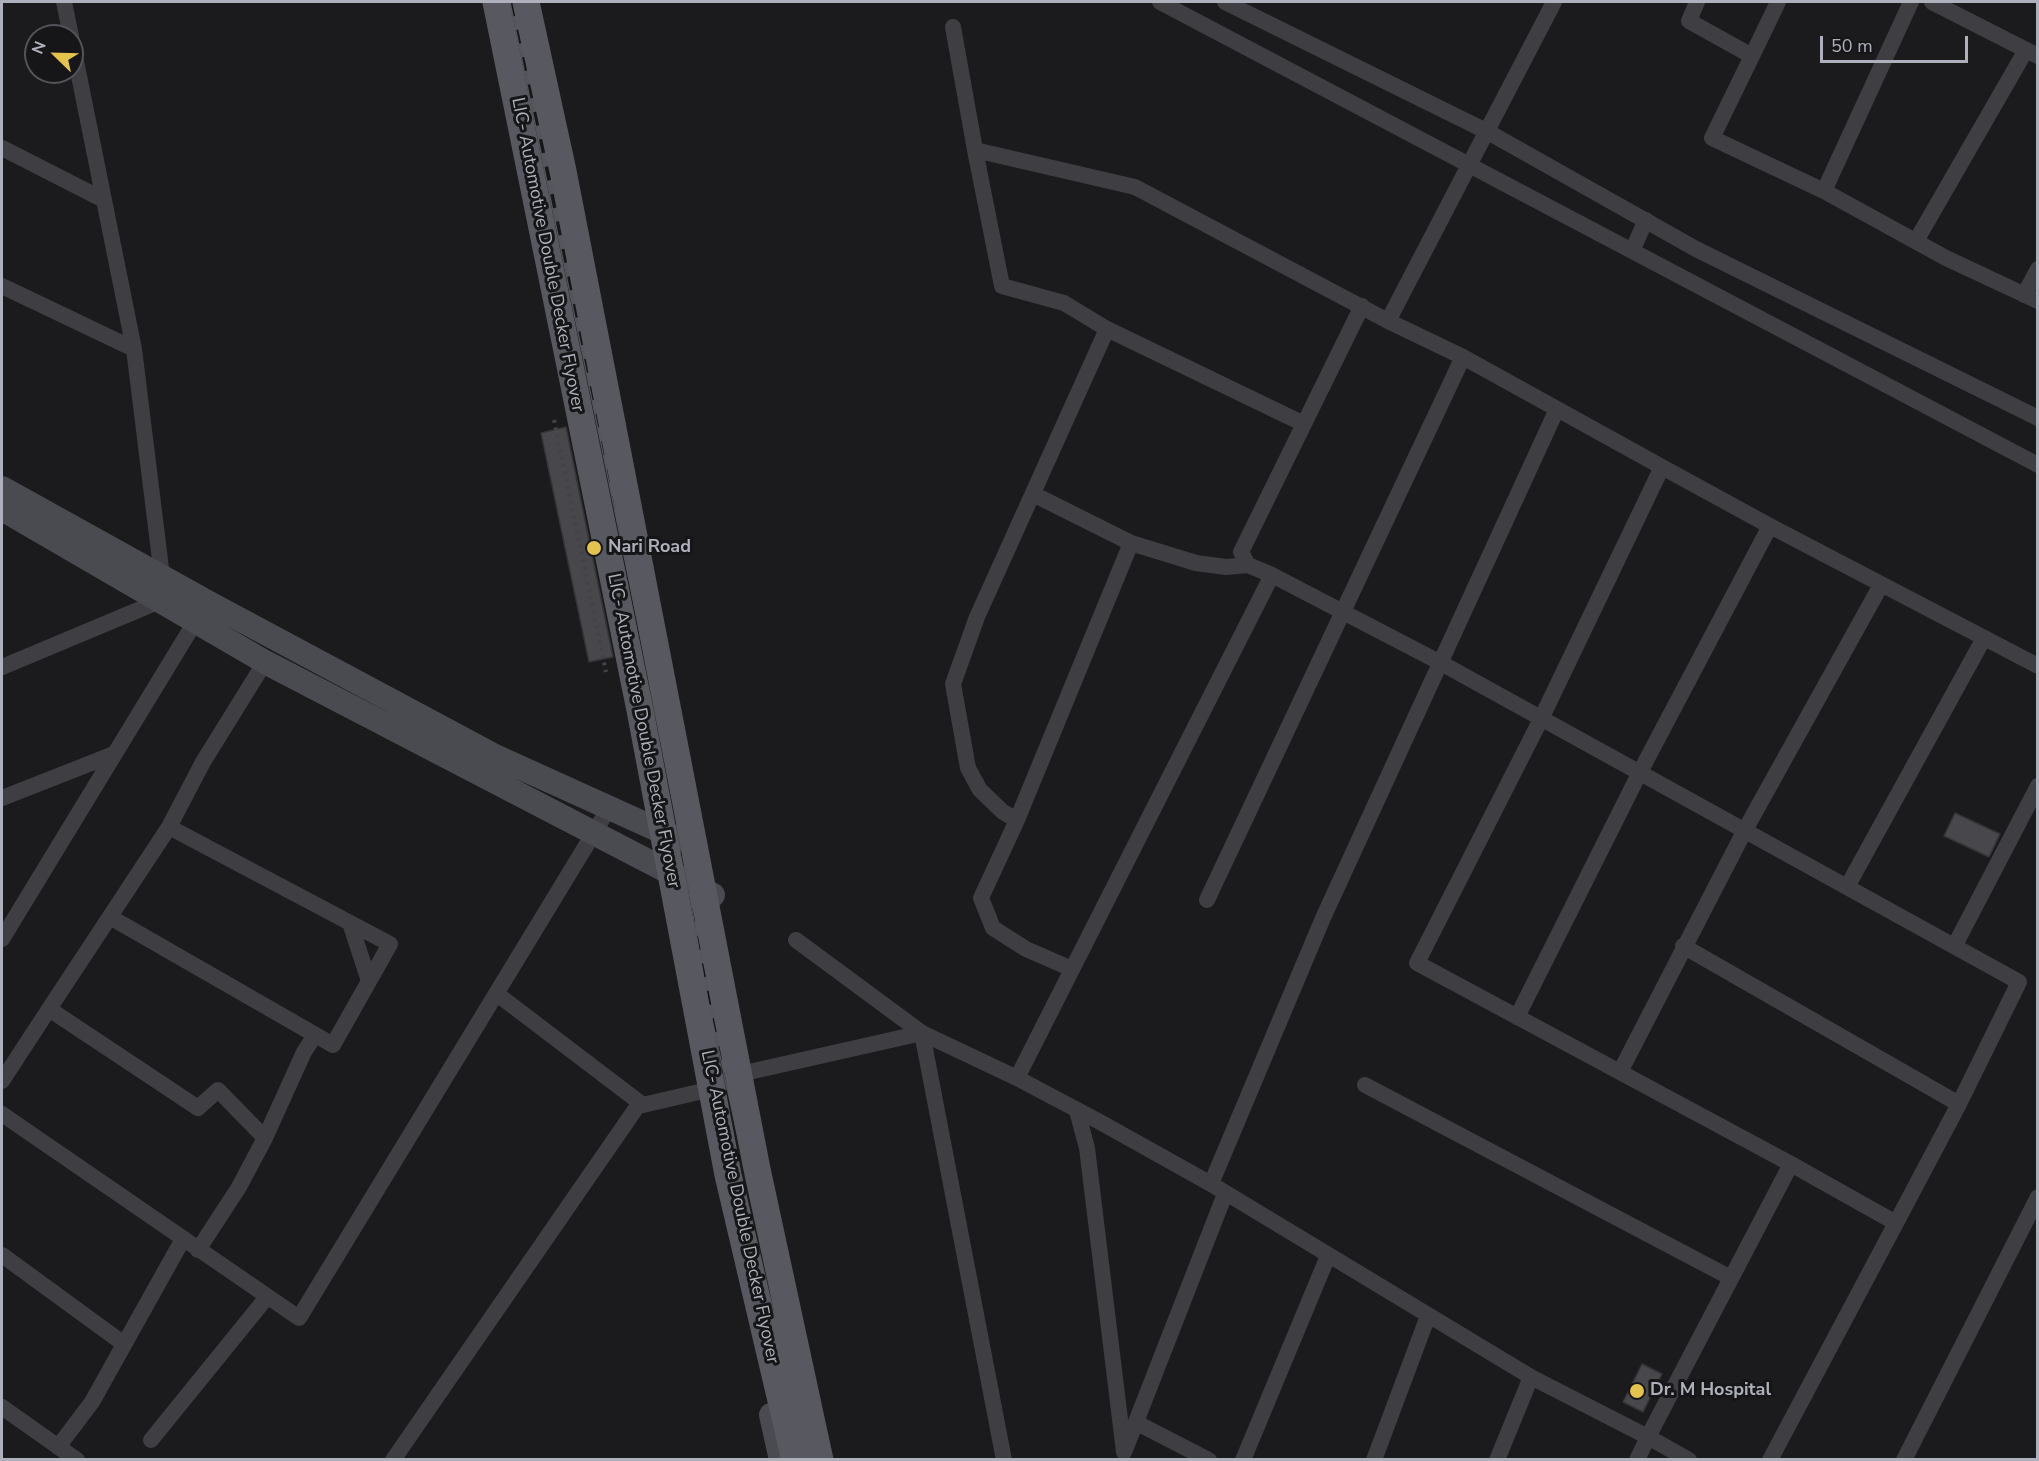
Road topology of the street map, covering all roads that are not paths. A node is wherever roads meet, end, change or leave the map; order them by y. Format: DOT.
graph roads {
  1 [pos="64,2"];
  2 [pos="488,2"];
  3 [pos="496,2"];
  4 [pos="526,2"];
  5 [pos="538,2"];
  6 [pos="1160,2"];
  7 [pos="1225,2"];
  8 [pos="1554,2"];
  9 [pos="1697,2"];
  10 [pos="1778,2"];
  11 [pos="1911,2"];
  12 [pos="1932,2"];
  13 [pos="69,24"];
  14 [pos="953,27"];
  15 [pos="2032,53"];
  16 [pos="1752,56"];
  17 [pos="81,84"];
  18 [pos="1488,132"];
  19 [pos="2,148"];
  20 [pos="975,150"];
  21 [pos="1468,166"];
  22 [pos="1824,192"];
  23 [pos="104,200"];
  24 [pos="1646,220"];
  25 [pos="1916,241"];
  26 [pos="1632,251"];
  27 [pos="2037,270"];
  28 [pos="2,286"];
  29 [pos="2031,298"];
  30 [pos="1362,306"];
  31 [pos="1388,321"];
  32 [pos="1107,329"];
  33 [pos="134,349"];
  34 [pos="1462,357"];
  35 [pos="1557,409"];
  36 [pos="2037,418"];
  37 [pos="1304,424"];
  38 [pos="2037,465"];
  39 [pos="1662,467"];
  40 [pos="2,488"];
  41 [pos="1033,494"];
  42 [pos="2,509"];
  43 [pos="1770,526"];
  44 [pos="1131,543"];
  45 [pos="1248,565"];
  46 [pos="1272,574"];
  47 [pos="162,576"];
  48 [pos="1881,585"];
  49 [pos="162,600"];
  50 [pos="200,611"];
  51 [pos="1342,612"];
  52 [pos="1984,638"];
  53 [pos="266,662"];
  54 [pos="1441,663"];
  55 [pos="2,666"];
  56 [pos="2037,666"];
  57 [pos="1541,719"];
  58 [pos="114,754"];
  59 [pos="1639,774"];
  60 [pos="2037,786"];
  61 [pos="2,798"];
  62 [pos="609,808"];
  63 [pos="1017,820"];
  64 [pos="169,827"];
  65 [pos="655,828"];
  66 [pos="1745,830"];
  67 [pos="594,833"];
  68 [pos="705,851"];
  69 [pos="662,868"];
  70 [pos="1847,887"];
  71 [pos="713,894"];
  72 [pos="1207,900"];
  73 [pos="9,916"];
  74 [pos="110,917"];
  75 [pos="350,923"];
  76 [pos="2,939"];
  77 [pos="796,940"];
  78 [pos="1955,945"];
  79 [pos="1683,946"];
  80 [pos="1072,969"];
  81 [pos="369,981"];
  82 [pos="497,994"];
  83 [pos="49,1009"];
  84 [pos="1517,1017"];
  85 [pos="922,1033"];
  86 [pos="315,1035"];
  87 [pos="749,1072"];
  88 [pos="1620,1072"];
  89 [pos="1017,1078"];
  90 [pos="2,1081"];
  91 [pos="1365,1085"];
  92 [pos="703,1091"];
  93 [pos="639,1104"];
  94 [pos="1959,1104"];
  95 [pos="1077,1111"];
  96 [pos="2,1114"];
  97 [pos="265,1138"];
  98 [pos="1791,1164"];
  99 [pos="1211,1184"];
  100 [pos="1225,1194"];
  101 [pos="2037,1197"];
  102 [pos="1896,1223"];
  103 [pos="183,1239"];
  104 [pos="198,1250"];
  105 [pos="2,1256"];
  106 [pos="1328,1256"];
  107 [pos="1731,1278"];
  108 [pos="267,1297"];
  109 [pos="1428,1316"];
  110 [pos="124,1344"];
  111 [pos="1531,1377"];
  112 [pos="2,1407"];
  113 [pos="1137,1423"];
  114 [pos="1648,1437"];
  115 [pos="151,1440"];
  116 [pos="58,1447"];
  117 [pos="1122,1456"];
  118 [pos="77,1460"];
  119 [pos="393,1460"];
  120 [pos="781,1460"];
  121 [pos="795,1460"];
  122 [pos="820,1460"];
  123 [pos="833,1460"];
  124 [pos="1004,1460"];
  125 [pos="1209,1460"];
  126 [pos="1243,1460"];
  127 [pos="1374,1460"];
  128 [pos="1497,1460"];
  129 [pos="1637,1460"];
  130 [pos="1689,1460"];
  131 [pos="1770,1460"];
  132 [pos="1904,1460"];
  1 -- 13 [label="street"];
  2 -- 65 [label="main road"];
  3 -- 121 [label="main road, LIC- Automotive Double Decker Flyover, bridge"];
  4 -- 122 [label="main road, LIC- Automotive Double Decker Flyover, bridge"];
  5 -- 68 [label="main road"];
  6 -- 21 [label="street"];
  7 -- 18 [label="street"];
  8 -- 18 [label="street"];
  9 -- 16 [label="street"];
  10 -- 16 [label="street"];
  11 -- 22 [label="street"];
  12 -- 15 [label="street"];
  14 -- 20 [label="street"];
  15 -- 25 [label="street"];
  16 -- 22 [label="street"];
  17 -- 23 [label="street"];
  18 -- 21 [label="street"];
  18 -- 24 [label="street"];
  19 -- 23 [label="street"];
  20 -- 30 [label="street"];
  20 -- 32 [label="street"];
  21 -- 26 [label="street"];
  21 -- 31 [label="street"];
  22 -- 25 [label="street"];
  23 -- 33 [label="street"];
  24 -- 26 [label="street"];
  24 -- 36 [label="street"];
  25 -- 29 [label="street"];
  26 -- 38 [label="street"];
  27 -- 29 [label="street"];
  28 -- 33 [label="street"];
  30 -- 31 [label="street"];
  30 -- 37 [label="street"];
  31 -- 34 [label="street"];
  32 -- 37 [label="street"];
  32 -- 41 [label="street"];
  33 -- 47 [label="street"];
  34 -- 35 [label="street"];
  34 -- 51 [label="street"];
  35 -- 39 [label="street"];
  35 -- 54 [label="street"];
  37 -- 45 [label="street"];
  39 -- 43 [label="street"];
  39 -- 57 [label="street"];
  40 -- 47 [label="main road"];
  41 -- 44 [label="street"];
  41 -- 63 [label="street"];
  42 -- 49 [label="main road"];
  43 -- 48 [label="street"];
  43 -- 59 [label="street"];
  44 -- 45 [label="street"];
  44 -- 63 [label="street"];
  45 -- 46 [label="street"];
  46 -- 51 [label="street"];
  46 -- 80 [label="street"];
  47 -- 49 [label="street"];
  47 -- 50 [label="main road"];
  48 -- 52 [label="street"];
  48 -- 66 [label="street"];
  49 -- 50 [label="main road"];
  49 -- 55 [label="street"];
  50 -- 53 [label="main road"];
  50 -- 58 [label="street"];
  50 -- 62 [label="main road"];
  51 -- 54 [label="street"];
  51 -- 72 [label="street"];
  52 -- 56 [label="street"];
  52 -- 70 [label="street"];
  53 -- 64 [label="street"];
  53 -- 67 [label="main road"];
  54 -- 57 [label="street"];
  54 -- 99 [label="street"];
  57 -- 59 [label="street"];
  57 -- 84 [label="street"];
  58 -- 61 [label="street"];
  58 -- 73 [label="street"];
  59 -- 66 [label="street"];
  59 -- 84 [label="street"];
  60 -- 78 [label="street"];
  62 -- 65 [label="main road"];
  62 -- 67 [label="street"];
  63 -- 80 [label="street"];
  64 -- 74 [label="street"];
  64 -- 75 [label="street"];
  65 -- 68 [label="main road"];
  65 -- 69 [label="main road"];
  66 -- 70 [label="street"];
  66 -- 79 [label="street"];
  67 -- 69 [label="main road"];
  67 -- 82 [label="street"];
  68 -- 71 [label="main road"];
  69 -- 71 [label="main road"];
  69 -- 92 [label="main road"];
  70 -- 78 [label="street"];
  71 -- 87 [label="main road"];
  73 -- 76 [label="street"];
  74 -- 83 [label="street"];
  74 -- 86 [label="street"];
  75 -- 81 [label="street"];
  75 -- 81 [label="street"];
  77 -- 85 [label="street"];
  78 -- 94 [label="street"];
  79 -- 88 [label="street"];
  79 -- 94 [label="street"];
  80 -- 89 [label="street"];
  81 -- 86 [label="street"];
  82 -- 93 [label="street"];
  82 -- 108 [label="street"];
  83 -- 90 [label="street"];
  83 -- 97 [label="street"];
  84 -- 88 [label="street"];
  85 -- 87 [label="street"];
  85 -- 89 [label="street"];
  85 -- 124 [label="street"];
  86 -- 97 [label="street"];
  87 -- 92 [label="street"];
  87 -- 123 [label="main road"];
  88 -- 98 [label="street"];
  89 -- 95 [label="street"];
  91 -- 107 [label="street"];
  92 -- 93 [label="street"];
  92 -- 120 [label="main road"];
  93 -- 119 [label="street"];
  94 -- 102 [label="street"];
  95 -- 99 [label="street"];
  95 -- 117 [label="street"];
  96 -- 103 [label="street"];
  97 -- 104 [label="street"];
  98 -- 102 [label="street"];
  98 -- 107 [label="street"];
  99 -- 100 [label="street"];
  100 -- 106 [label="street"];
  100 -- 113 [label="street"];
  101 -- 132 [label="street"];
  102 -- 131 [label="street"];
  103 -- 104 [label="street"];
  103 -- 110 [label="street"];
  104 -- 108 [label="street"];
  105 -- 110 [label="street"];
  106 -- 109 [label="street"];
  106 -- 126 [label="street"];
  107 -- 114 [label="street"];
  108 -- 115 [label="street"];
  109 -- 111 [label="street"];
  109 -- 127 [label="street"];
  110 -- 116 [label="street"];
  111 -- 114 [label="street"];
  111 -- 128 [label="street"];
  112 -- 116 [label="street"];
  113 -- 117 [label="street"];
  113 -- 125 [label="street"];
  114 -- 129 [label="street"];
  114 -- 130 [label="street"];
  116 -- 118 [label="street"];
}
